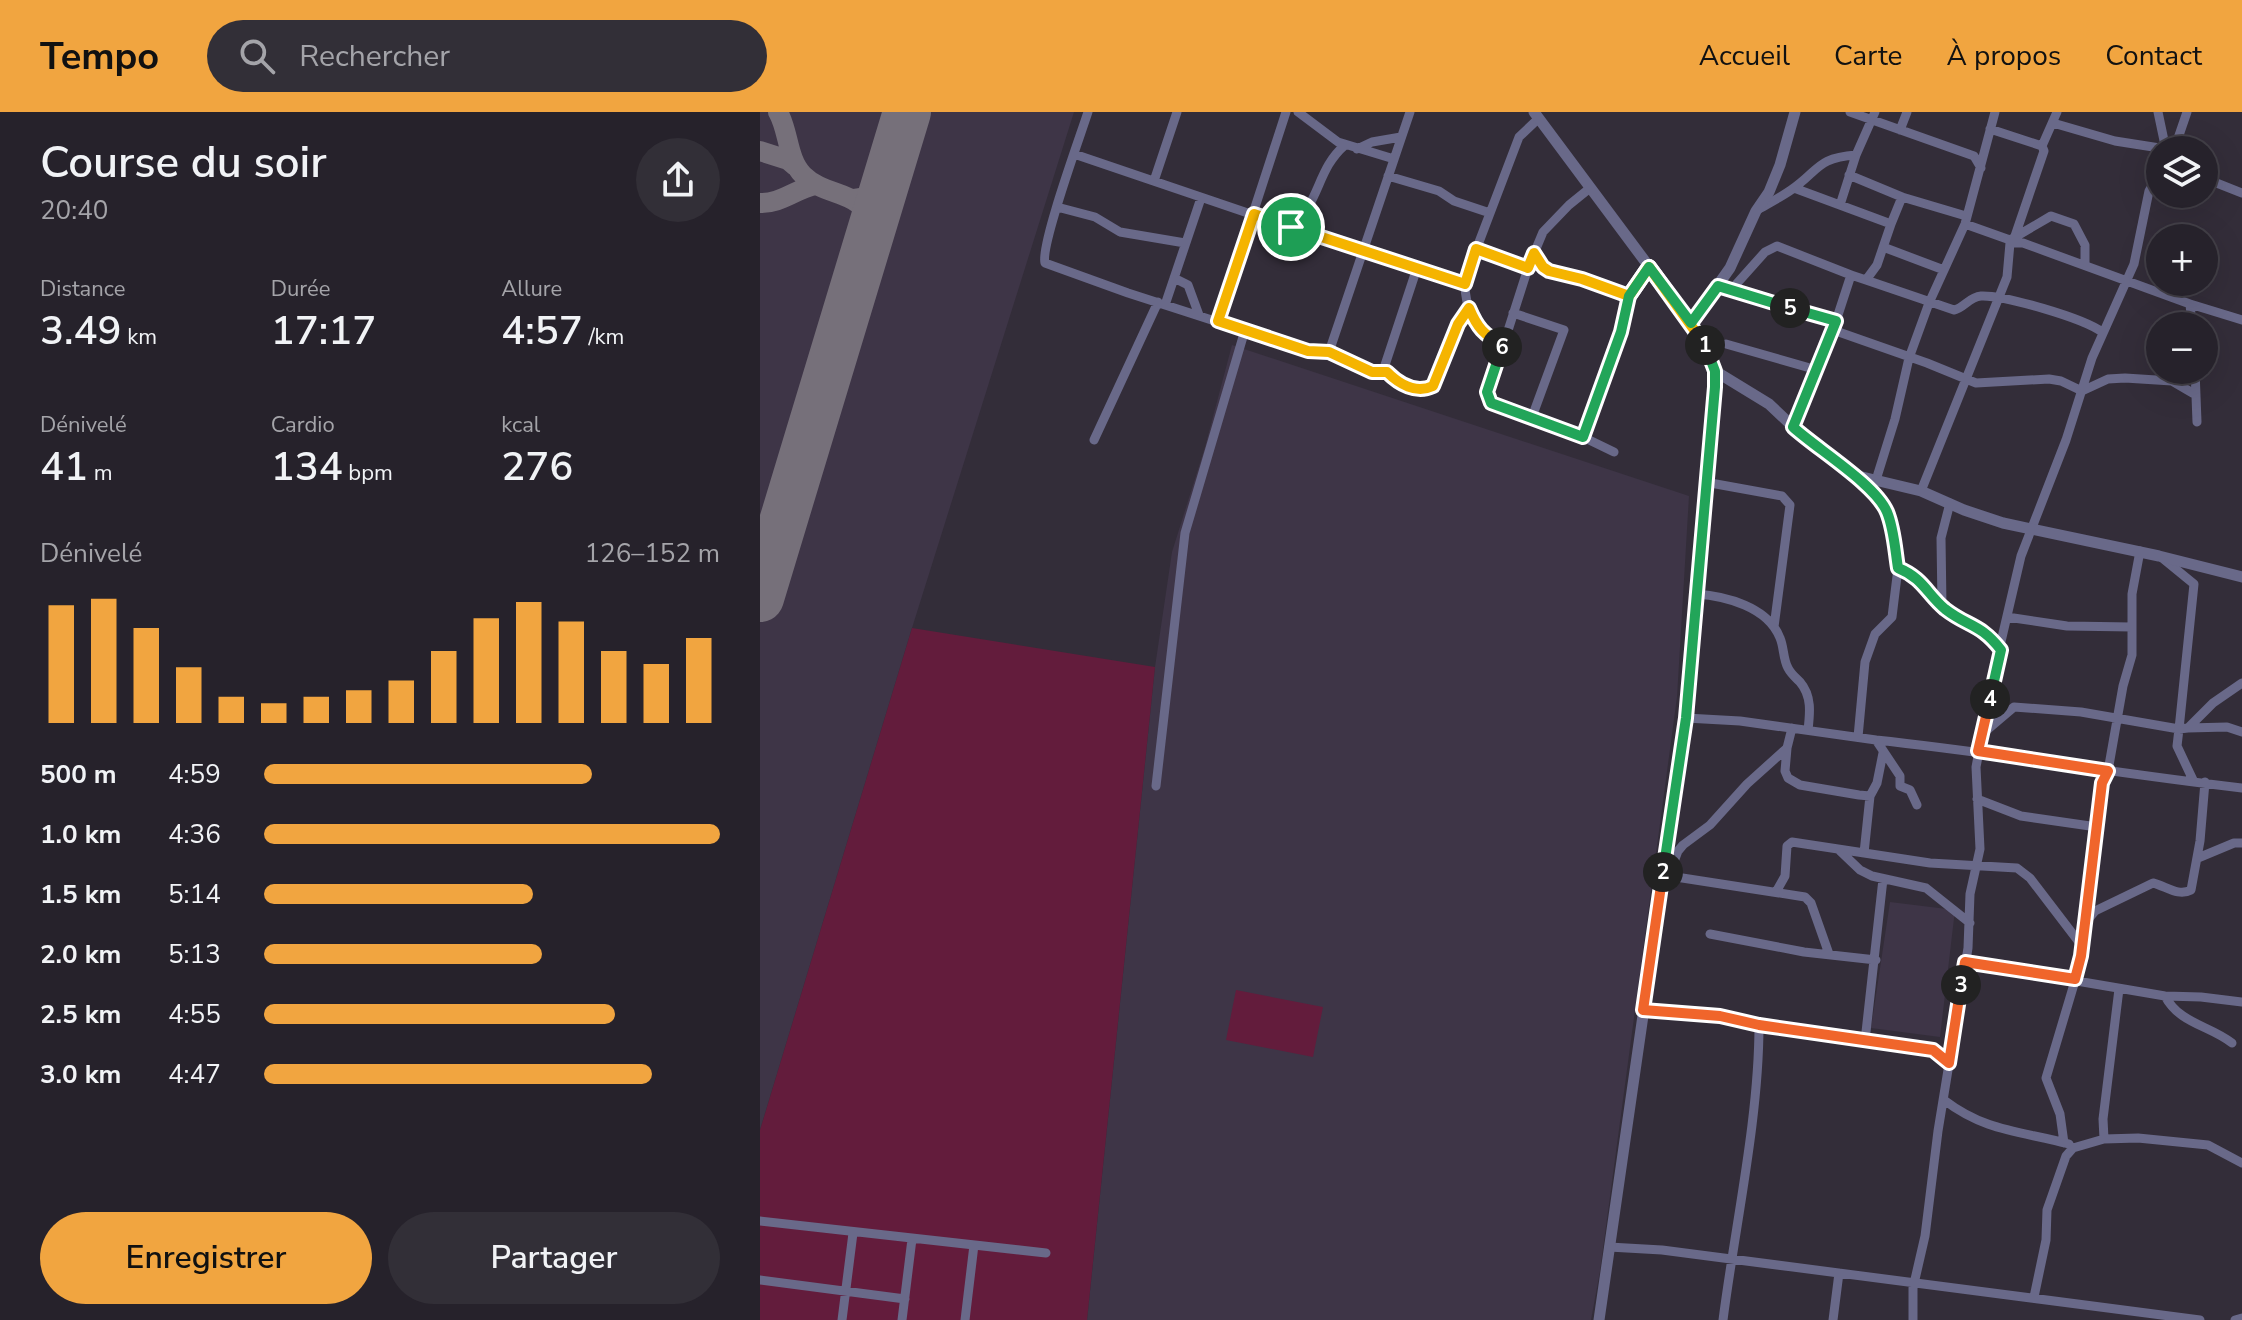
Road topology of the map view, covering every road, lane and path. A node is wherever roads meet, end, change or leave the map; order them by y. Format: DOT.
graph roads {
  1 [pos="1088,112"];
  2 [pos="1177,112"];
  3 [pos="1286,112"];
  4 [pos="1298,112"];
  5 [pos="1410,112"];
  6 [pos="1795,112"];
  7 [pos="1850,112"];
  8 [pos="1907,112"];
  9 [pos="1995,112"];
  10 [pos="2057,112"];
  11 [pos="2158,112"];
  12 [pos="2187,112"];
  13 [pos="1536,115"];
  14 [pos="1873,116"];
  15 [pos="2053,123"];
  16 [pos="1990,129"];
  17 [pos="1900,130"];
  18 [pos="2163,136"];
  19 [pos="2179,136"];
  20 [pos="1401,137"];
  21 [pos="1345,145"];
  22 [pos="2042,146"];
  23 [pos="2146,146"];
  24 [pos="1357,149"];
  25 [pos="1074,154"];
  26 [pos="1856,155"];
  27 [pos="1394,159"];
  28 [pos="1981,168"];
  29 [pos="1849,175"];
  30 [pos="1388,176"];
  31 [pos="1154,181"];
  32 [pos="2218,184"];
  33 [pos="1590,188"];
  34 [pos="1794,188"];
  35 [pos="2242,193"];
  36 [pos="1902,197"];
  37 [pos="1201,198"];
  38 [pos="1840,205"];
  39 [pos="2146,206"];
  40 [pos="1057,207"];
  41 [pos="1756,211"];
  42 [pos="1490,213"];
  43 [pos="1254,214"];
  44 [pos="1966,220"];
  45 [pos="1891,224"];
  46 [pos="1291,227"];
  47 [pos="2015,236"];
  48 [pos="1185,243"];
  49 [pos="1883,247"];
  50 [pos="1476,249"];
  51 [pos="1363,252"];
  52 [pos="1534,253"];
  53 [pos="2085,265"];
  54 [pos="1649,267"];
  55 [pos="1417,268"];
  56 [pos="1528,268"];
  57 [pos="1944,270"];
  58 [pos="1851,275"];
  59 [pos="1174,278"];
  60 [pos="2127,279"];
  61 [pos="1866,280"];
  62 [pos="1465,284"];
  63 [pos="1718,286"];
  64 [pos="1731,290"];
  65 [pos="1629,296"];
  66 [pos="1997,298"];
  67 [pos="1929,303"];
  68 [pos="1162,304"];
  69 [pos="2190,304"];
  70 [pos="1469,308"];
  71 [pos="2191,312"];
  72 [pos="1513,313"];
  73 [pos="1199,315"];
  74 [pos="2242,320"];
  75 [pos="1218,321"];
  76 [pos="1691,323"];
  77 [pos="1835,326"];
  78 [pos="1245,330"];
  79 [pos="2102,332"];
  80 [pos="1503,344"];
  81 [pos="1726,344"];
  82 [pos="1329,352"];
  83 [pos="1909,358"];
  84 [pos="1817,370"];
  85 [pos="1715,371"];
  86 [pos="1387,372"];
  87 [pos="1965,380"];
  88 [pos="2146,380"];
  89 [pos="2177,384"];
  90 [pos="2196,384"];
  91 [pos="2082,391"];
  92 [pos="2196,395"];
  93 [pos="1532,417"];
  94 [pos="2197,422"];
  95 [pos="1793,427"];
  96 [pos="1583,437"];
  97 [pos="1094,440"];
  98 [pos="1614,452"];
  99 [pos="1858,476"];
  100 [pos="1876,480"];
  101 [pos="1705,482"];
  102 [pos="1921,491"];
  103 [pos="1950,503"];
  104 [pos="2033,530"];
  105 [pos="2140,551"];
  106 [pos="2159,556"];
  107 [pos="1898,568"];
  108 [pos="2242,577"];
  109 [pos="1696,594"];
  110 [pos="1942,606"];
  111 [pos="2007,617"];
  112 [pos="1774,627"];
  113 [pos="2132,627"];
  114 [pos="2001,650"];
  115 [pos="2242,683"];
  116 [pos="1686,718"];
  117 [pos="2118,720"];
  118 [pos="1792,728"];
  119 [pos="2183,729"];
  120 [pos="1808,730"];
  121 [pos="2242,732"];
  122 [pos="1981,735"];
  123 [pos="1858,737"];
  124 [pos="1876,740"];
  125 [pos="1787,748"];
  126 [pos="1978,751"];
  127 [pos="1883,753"];
  128 [pos="2108,771"];
  129 [pos="2193,780"];
  130 [pos="2205,782"];
  131 [pos="1156,786"];
  132 [pos="2242,788"];
  133 [pos="1870,796"];
  134 [pos="1977,799"];
  135 [pos="1917,805"];
  136 [pos="2097,827"];
  137 [pos="2242,843"];
  138 [pos="1838,849"];
  139 [pos="1864,853"];
  140 [pos="2198,858"];
  141 [pos="1978,865"];
  142 [pos="1961,866"];
  143 [pos="1666,875"];
  144 [pos="1883,879"];
  145 [pos="1776,892"];
  146 [pos="1970,894"];
  147 [pos="1970,923"];
  148 [pos="2085,923"];
  149 [pos="1710,934"];
  150 [pos="2082,946"];
  151 [pos="1829,954"];
  152 [pos="1876,960"];
  153 [pos="1965,962"];
  154 [pos="2075,979"];
  155 [pos="2119,989"];
  156 [pos="2165,996"];
  157 [pos="2242,1002"];
  158 [pos="1643,1010"];
  159 [pos="1759,1025"];
  160 [pos="1865,1041"];
  161 [pos="2232,1043"];
  162 [pos="1949,1063"];
  163 [pos="1944,1100"];
  164 [pos="2104,1139"];
  165 [pos="2064,1143"];
  166 [pos="2077,1146"];
  167 [pos="2242,1163"];
  168 [pos="760,1221"];
  169 [pos="853,1233"];
  170 [pos="912,1239"];
  171 [pos="974,1245"];
  172 [pos="1609,1247"];
  173 [pos="1046,1253"];
  174 [pos="1731,1259"];
  175 [pos="1839,1273"];
  176 [pos="760,1280"];
  177 [pos="1914,1282"];
  178 [pos="845,1291"];
  179 [pos="2034,1297"];
  180 [pos="905,1299"];
  181 [pos="2242,1318"];
  182 [pos="842,1320"];
  183 [pos="902,1320"];
  184 [pos="965,1320"];
  185 [pos="1599,1320"];
  186 [pos="1723,1320"];
  187 [pos="1833,1320"];
  188 [pos="1913,1320"];
  189 [pos="2200,1320"];
  190 [pos="2235,1320"];
  1 -- 25 [label="street"];
  2 -- 31 [label="street"];
  3 -- 43 [label="street"];
  4 -- 21 [label="street"];
  5 -- 20 [label="street"];
  6 -- 41 [label="street"];
  7 -- 14 [label="street"];
  8 -- 17 [label="street"];
  9 -- 16 [label="street"];
  10 -- 15 [label="street"];
  11 -- 18 [label="street"];
  12 -- 19 [label="street"];
  13 -- 33 [label="street"];
  13 -- 42 [label="street"];
  14 -- 17 [label="street"];
  14 -- 26 [label="street"];
  15 -- 22 [label="street"];
  15 -- 23 [label="street"];
  16 -- 22 [label="street"];
  16 -- 28 [label="street"];
  17 -- 28 [label="street"];
  20 -- 24 [label="street"];
  20 -- 27 [label="street"];
  21 -- 24 [label="street"];
  21 -- 46 [label="street"];
  22 -- 47 [label="street"];
  24 -- 27 [label="street"];
  25 -- 31 [label="street"];
  25 -- 40 [label="street"];
  26 -- 29 [label="street"];
  26 -- 34 [label="street"];
  27 -- 30 [label="street"];
  28 -- 44 [label="street"];
  29 -- 36 [label="street"];
  29 -- 38 [label="street"];
  30 -- 42 [label="street"];
  30 -- 51 [label="street"];
  31 -- 37 [label="street"];
  32 -- 35 [label="street"];
  33 -- 52 [label="street"];
  33 -- 54 [label="street"];
  34 -- 38 [label="street"];
  34 -- 41 [label="street"];
  36 -- 44 [label="street"];
  36 -- 45 [label="street"];
  37 -- 43 [label="street"];
  37 -- 48 [label="street"];
  38 -- 45 [label="street"];
  39 -- 60 [label="street"];
  40 -- 48 [label="street"];
  40 -- 68 [label="street"];
  41 -- 63 [label="street"];
  42 -- 50 [label="street"];
  43 -- 46 [label="street"];
  43 -- 75 [label="street"];
  44 -- 47 [label="street"];
  44 -- 57 [label="street"];
  45 -- 49 [label="street"];
  46 -- 51 [label="street"];
  47 -- 53 [label="street"];
  48 -- 59 [label="street"];
  49 -- 57 [label="street"];
  49 -- 61 [label="street"];
  50 -- 56 [label="street"];
  50 -- 62 [label="street"];
  51 -- 55 [label="street"];
  51 -- 82 [label="street"];
  52 -- 56 [label="street"];
  52 -- 65 [label="street"];
  53 -- 60 [label="street"];
  53 -- 66 [label="street"];
  54 -- 65 [label="street"];
  54 -- 76 [label="street"];
  55 -- 62 [label="street"];
  55 -- 86 [label="street"];
  56 -- 72 [label="street"];
  57 -- 67 [label="street"];
  58 -- 61 [label="street"];
  58 -- 64 [label="street"];
  58 -- 77 [label="street"];
  59 -- 68 [label="street"];
  59 -- 73 [label="street"];
  60 -- 69 [label="street"];
  60 -- 79 [label="street"];
  61 -- 67 [label="street"];
  62 -- 70 [label="street"];
  63 -- 64 [label="street"];
  63 -- 76 [label="street"];
  64 -- 77 [label="street"];
  65 -- 96 [label="street"];
  66 -- 67 [label="street"];
  66 -- 79 [label="street"];
  66 -- 87 [label="street"];
  67 -- 83 [label="street"];
  68 -- 73 [label="street"];
  68 -- 97 [label="street"];
  69 -- 71 [label="street"];
  69 -- 74 [label="street"];
  70 -- 80 [label="street"];
  70 -- 86 [label="street"];
  72 -- 80 [label="street"];
  72 -- 93 [label="street"];
  73 -- 75 [label="street"];
  75 -- 78 [label="street"];
  76 -- 85 [label="street"];
  77 -- 83 [label="street"];
  77 -- 84 [label="street"];
  78 -- 82 [label="street"];
  78 -- 131 [label="street"];
  79 -- 91 [label="street"];
  80 -- 93 [label="street"];
  81 -- 84 [label="street"];
  82 -- 86 [label="street"];
  83 -- 87 [label="street"];
  83 -- 100 [label="street"];
  84 -- 95 [label="street"];
  85 -- 95 [label="street"];
  85 -- 101 [label="street"];
  87 -- 91 [label="street"];
  87 -- 102 [label="street"];
  88 -- 91 [label="street"];
  89 -- 92 [label="street"];
  90 -- 92 [label="street"];
  91 -- 104 [label="street"];
  92 -- 94 [label="street"];
  93 -- 96 [label="street"];
  95 -- 99 [label="street"];
  96 -- 98 [label="street"];
  99 -- 100 [label="street"];
  99 -- 107 [label="street"];
  100 -- 102 [label="street"];
  101 -- 109 [label="street"];
  101 -- 112 [label="street"];
  102 -- 103 [label="street"];
  103 -- 104 [label="street"];
  103 -- 110 [label="street"];
  104 -- 105 [label="street"];
  104 -- 111 [label="street"];
  105 -- 106 [label="street"];
  105 -- 113 [label="street"];
  106 -- 108 [label="street"];
  106 -- 119 [label="street"];
  107 -- 110 [label="street"];
  107 -- 123 [label="street"];
  109 -- 112 [label="street"];
  109 -- 116 [label="street"];
  110 -- 114 [label="street"];
  111 -- 113 [label="street"];
  111 -- 114 [label="street"];
  112 -- 120 [label="street"];
  113 -- 117 [label="street"];
  114 -- 122 [label="street"];
  115 -- 119 [label="street"];
  116 -- 118 [label="street"];
  116 -- 143 [label="street"];
  117 -- 119 [label="street"];
  117 -- 122 [label="street"];
  117 -- 128 [label="street"];
  118 -- 120 [label="street"];
  118 -- 125 [label="street"];
  119 -- 121 [label="street"];
  119 -- 129 [label="street"];
  120 -- 123 [label="street"];
  122 -- 126 [label="street"];
  123 -- 124 [label="street"];
  124 -- 126 [label="street"];
  124 -- 127 [label="street"];
  125 -- 133 [label="street"];
  125 -- 143 [label="street"];
  126 -- 128 [label="street"];
  126 -- 134 [label="street"];
  127 -- 133 [label="street"];
  127 -- 135 [label="street"];
  128 -- 129 [label="street"];
  128 -- 136 [label="street"];
  129 -- 130 [label="street"];
  130 -- 132 [label="street"];
  130 -- 140 [label="street"];
  133 -- 139 [label="street"];
  134 -- 136 [label="street"];
  134 -- 141 [label="street"];
  136 -- 148 [label="street"];
  137 -- 140 [label="street"];
  138 -- 139 [label="street"];
  138 -- 144 [label="street"];
  138 -- 145 [label="street"];
  139 -- 142 [label="street"];
  140 -- 148 [label="street"];
  141 -- 142 [label="street"];
  141 -- 146 [label="street"];
  141 -- 150 [label="street"];
  142 -- 146 [label="street"];
  143 -- 145 [label="street"];
  143 -- 158 [label="street"];
  144 -- 147 [label="street"];
  144 -- 152 [label="street"];
  145 -- 151 [label="street"];
  146 -- 147 [label="street"];
  147 -- 153 [label="street"];
  148 -- 150 [label="street"];
  149 -- 151 [label="street"];
  150 -- 154 [label="street"];
  151 -- 152 [label="street"];
  152 -- 160 [label="street"];
  153 -- 154 [label="street"];
  153 -- 162 [label="street"];
  154 -- 155 [label="street"];
  154 -- 165 [label="street"];
  155 -- 156 [label="street"];
  155 -- 164 [label="street"];
  156 -- 157 [label="street"];
  156 -- 161 [label="street"];
  158 -- 159 [label="street"];
  158 -- 172 [label="street"];
  159 -- 160 [label="street"];
  159 -- 174 [label="street"];
  160 -- 162 [label="street"];
  162 -- 163 [label="street"];
  163 -- 165 [label="street"];
  163 -- 177 [label="street"];
  164 -- 166 [label="street"];
  164 -- 167 [label="street"];
  165 -- 166 [label="street"];
  166 -- 179 [label="street"];
  168 -- 169 [label="street"];
  169 -- 170 [label="street"];
  169 -- 178 [label="street"];
  170 -- 171 [label="street"];
  170 -- 180 [label="street"];
  171 -- 173 [label="street"];
  171 -- 184 [label="street"];
  172 -- 174 [label="street"];
  172 -- 185 [label="street"];
  174 -- 175 [label="street"];
  174 -- 186 [label="street"];
  175 -- 177 [label="street"];
  175 -- 187 [label="street"];
  176 -- 178 [label="street"];
  177 -- 179 [label="street"];
  177 -- 188 [label="street"];
  178 -- 180 [label="street"];
  178 -- 182 [label="street"];
  179 -- 189 [label="street"];
  180 -- 183 [label="street"];
  181 -- 190 [label="street"];
}
